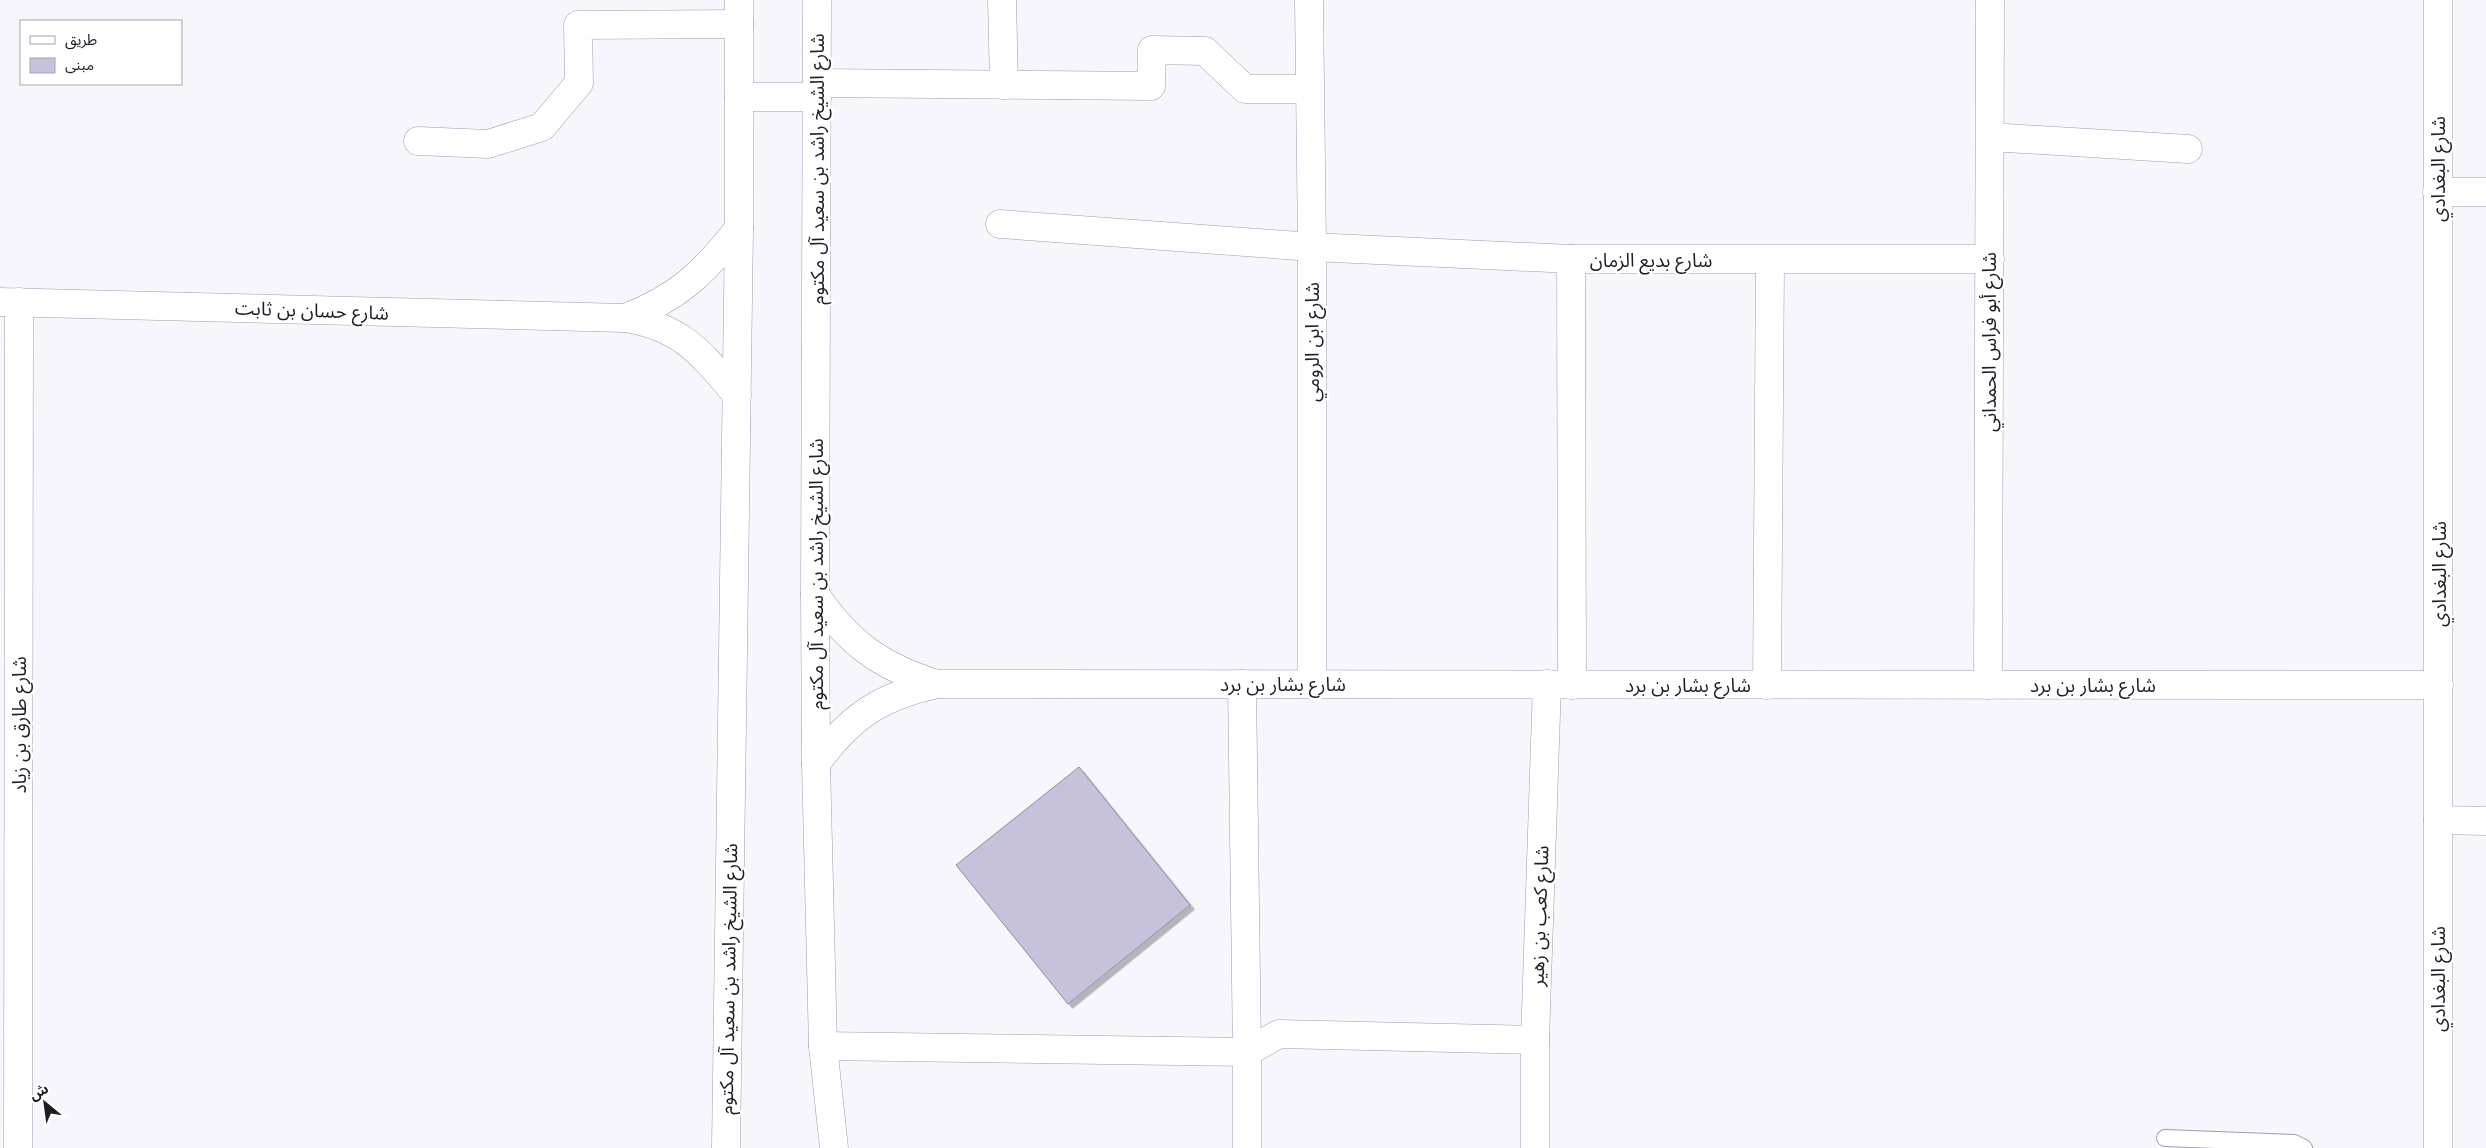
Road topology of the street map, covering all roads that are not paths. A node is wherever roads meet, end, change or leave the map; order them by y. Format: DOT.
graph roads {
  1 [pos="818,0"];
  2 [pos="1002,0"];
  3 [pos="1309,0"];
  4 [pos="1990,0"];
  5 [pos="2438,0"];
  6 [pos="739,12"];
  7 [pos="1004,85"];
  8 [pos="1309,89"];
  9 [pos="818,90"];
  10 [pos="739,97"];
  11 [pos="1990,137"];
  12 [pos="418,141"];
  13 [pos="2188,149"];
  14 [pos="2438,192"];
  15 [pos="2486,192"];
  16 [pos="1000,224"];
  17 [pos="739,228"];
  18 [pos="1312,247"];
  19 [pos="1571,259"];
  20 [pos="1990,259"];
  21 [pos="1770,260"];
  22 [pos="10,302"];
  23 [pos="625,318"];
  24 [pos="737,395"];
  25 [pos="814,594"];
  26 [pos="9,639"];
  27 [pos="938,684"];
  28 [pos="1242,684"];
  29 [pos="1560,684"];
  30 [pos="1312,685"];
  31 [pos="1768,685"];
  32 [pos="1988,685"];
  33 [pos="2439,686"];
  34 [pos="816,764"];
  35 [pos="2438,820"];
  36 [pos="2486,821"];
  37 [pos="1535,1040"];
  38 [pos="823,1046"];
  39 [pos="1247,1052"];
  40 [pos="2165,1138"];
  41 [pos="18,1148"];
  42 [pos="726,1148"];
  43 [pos="834,1148"];
  44 [pos="1247,1148"];
  45 [pos="1535,1148"];
  46 [pos="2304,1148"];
  47 [pos="2438,1148"];
  1 -- 9 [label="street, شارع الشيخ راشد بن سعيد آل مكتوم"];
  2 -- 7 [label="street"];
  3 -- 8 [label="street, شارع ابن الرومي"];
  4 -- 11 [label="street, شارع أبو فراس الحمداني"];
  5 -- 14 [label="street, شارع البغدادي"];
  6 -- 10 [label="street, شارع الشيخ راشد بن سعيد آل مكتوم"];
  6 -- 12 [label="street"];
  7 -- 8 [label="street"];
  7 -- 9 [label="street"];
  8 -- 18 [label="street, شارع ابن الرومي"];
  9 -- 10 [label="street"];
  9 -- 25 [label="street, شارع الشيخ راشد بن سعيد آل مكتوم"];
  10 -- 17 [label="street, شارع الشيخ راشد بن سعيد آل مكتوم"];
  11 -- 13 [label="street"];
  11 -- 20 [label="street, شارع أبو فراس الحمداني"];
  14 -- 15 [label="street"];
  14 -- 33 [label="street, شارع البغدادي"];
  16 -- 18 [label="street, شارع بديع الزمان"];
  17 -- 23 [label="street, شارع حسان بن ثابت"];
  17 -- 24 [label="street, شارع الشيخ راشد بن سعيد آل مكتوم"];
  18 -- 19 [label="street, شارع بديع الزمان"];
  18 -- 30 [label="street, شارع ابن الرومي"];
  19 -- 21 [label="street, شارع بديع الزمان"];
  19 -- 29 [label="street, شارع كعب بن زهير"];
  20 -- 21 [label="street, شارع بديع الزمان"];
  20 -- 32 [label="street, شارع أبو فراس الحمداني"];
  21 -- 31 [label="street"];
  22 -- 23 [label="street, شارع حسان بن ثابت"];
  22 -- 26 [label="street, شارع طارق بن زياد"];
  23 -- 24 [label="street, شارع حسان بن ثابت"];
  24 -- 42 [label="street, شارع الشيخ راشد بن سعيد آل مكتوم"];
  25 -- 27 [label="street, شارع بشار بن برد"];
  25 -- 34 [label="street, شارع الشيخ راشد بن سعيد آل مكتوم"];
  26 -- 41 [label="street, شارع طارق بن زياد"];
  27 -- 28 [label="street, شارع بشار بن برد"];
  27 -- 34 [label="street, شارع بشار بن برد"];
  28 -- 30 [label="street, شارع بشار بن برد"];
  28 -- 39 [label="street"];
  29 -- 30 [label="street, شارع بشار بن برد"];
  29 -- 31 [label="street, شارع بشار بن برد"];
  29 -- 37 [label="street, شارع كعب بن زهير"];
  31 -- 32 [label="street, شارع بشار بن برد"];
  32 -- 33 [label="street, شارع بشار بن برد"];
  33 -- 35 [label="street, شارع البغدادي"];
  34 -- 38 [label="street, شارع الشيخ راشد بن سعيد آل مكتوم"];
  35 -- 36 [label="street"];
  35 -- 47 [label="street, شارع البغدادي"];
  37 -- 39 [label="street"];
  37 -- 45 [label="street, شارع كعب بن زهير"];
  38 -- 39 [label="street"];
  38 -- 43 [label="street, شارع الشيخ راشد بن سعيد آل مكتوم"];
  39 -- 44 [label="street"];
  40 -- 46 [label="lane"];
}
